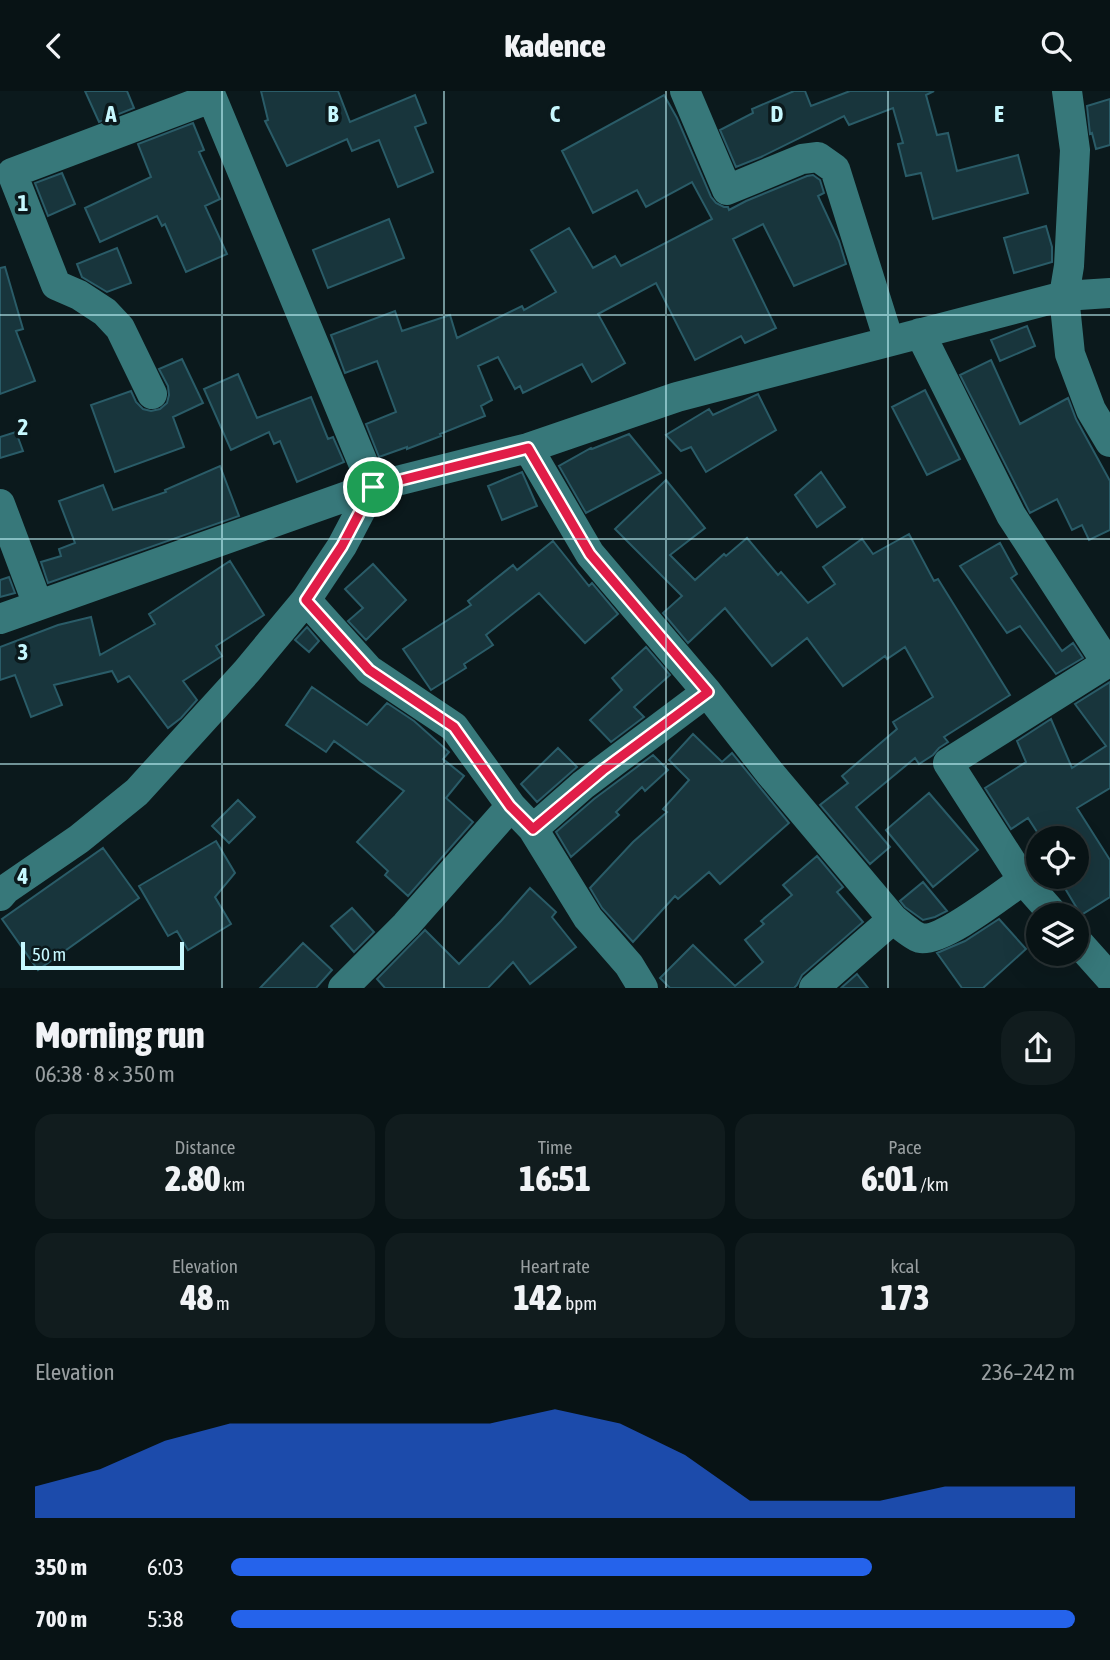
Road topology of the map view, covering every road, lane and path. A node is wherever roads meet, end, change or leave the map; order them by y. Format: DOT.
graph roads {
  1 [pos="684,91"];
  2 [pos="1067,91"];
  3 [pos="210,95"];
  4 [pos="1110,293"];
  5 [pos="1064,296"];
  6 [pos="920,333"];
  7 [pos="889,341"];
  8 [pos="152,394"];
  9 [pos="1110,442"];
  10 [pos="528,448"];
  11 [pos="373,487"];
  12 [pos="0,504"];
  13 [pos="306,600"];
  14 [pos="38,605"];
  15 [pos="0,619"];
  16 [pos="708,692"];
  17 [pos="510,806"];
  18 [pos="533,829"];
  19 [pos="1023,880"];
  20 [pos="0,895"];
  21 [pos="1043,903"];
  22 [pos="893,919"];
  23 [pos="1089,955"];
  24 [pos="1110,978"];
  25 [pos="343,988"];
  26 [pos="643,988"];
  27 [pos="814,988"];
  1 -- 7 [label="street"];
  2 -- 5 [label="street"];
  3 -- 8 [label="street"];
  3 -- 11 [label="street"];
  4 -- 5 [label="street"];
  5 -- 6 [label="street"];
  5 -- 9 [label="street"];
  6 -- 7 [label="street"];
  6 -- 19 [label="street"];
  7 -- 10 [label="street"];
  10 -- 11 [label="street"];
  10 -- 16 [label="street"];
  11 -- 13 [label="street"];
  11 -- 14 [label="street"];
  12 -- 14 [label="street"];
  13 -- 17 [label="street"];
  13 -- 20 [label="street"];
  14 -- 15 [label="street"];
  16 -- 18 [label="street"];
  16 -- 22 [label="street"];
  17 -- 18 [label="street"];
  17 -- 25 [label="street"];
  18 -- 26 [label="street"];
  19 -- 21 [label="street"];
  19 -- 22 [label="street"];
  22 -- 27 [label="street"];
  23 -- 24 [label="street"];
}
